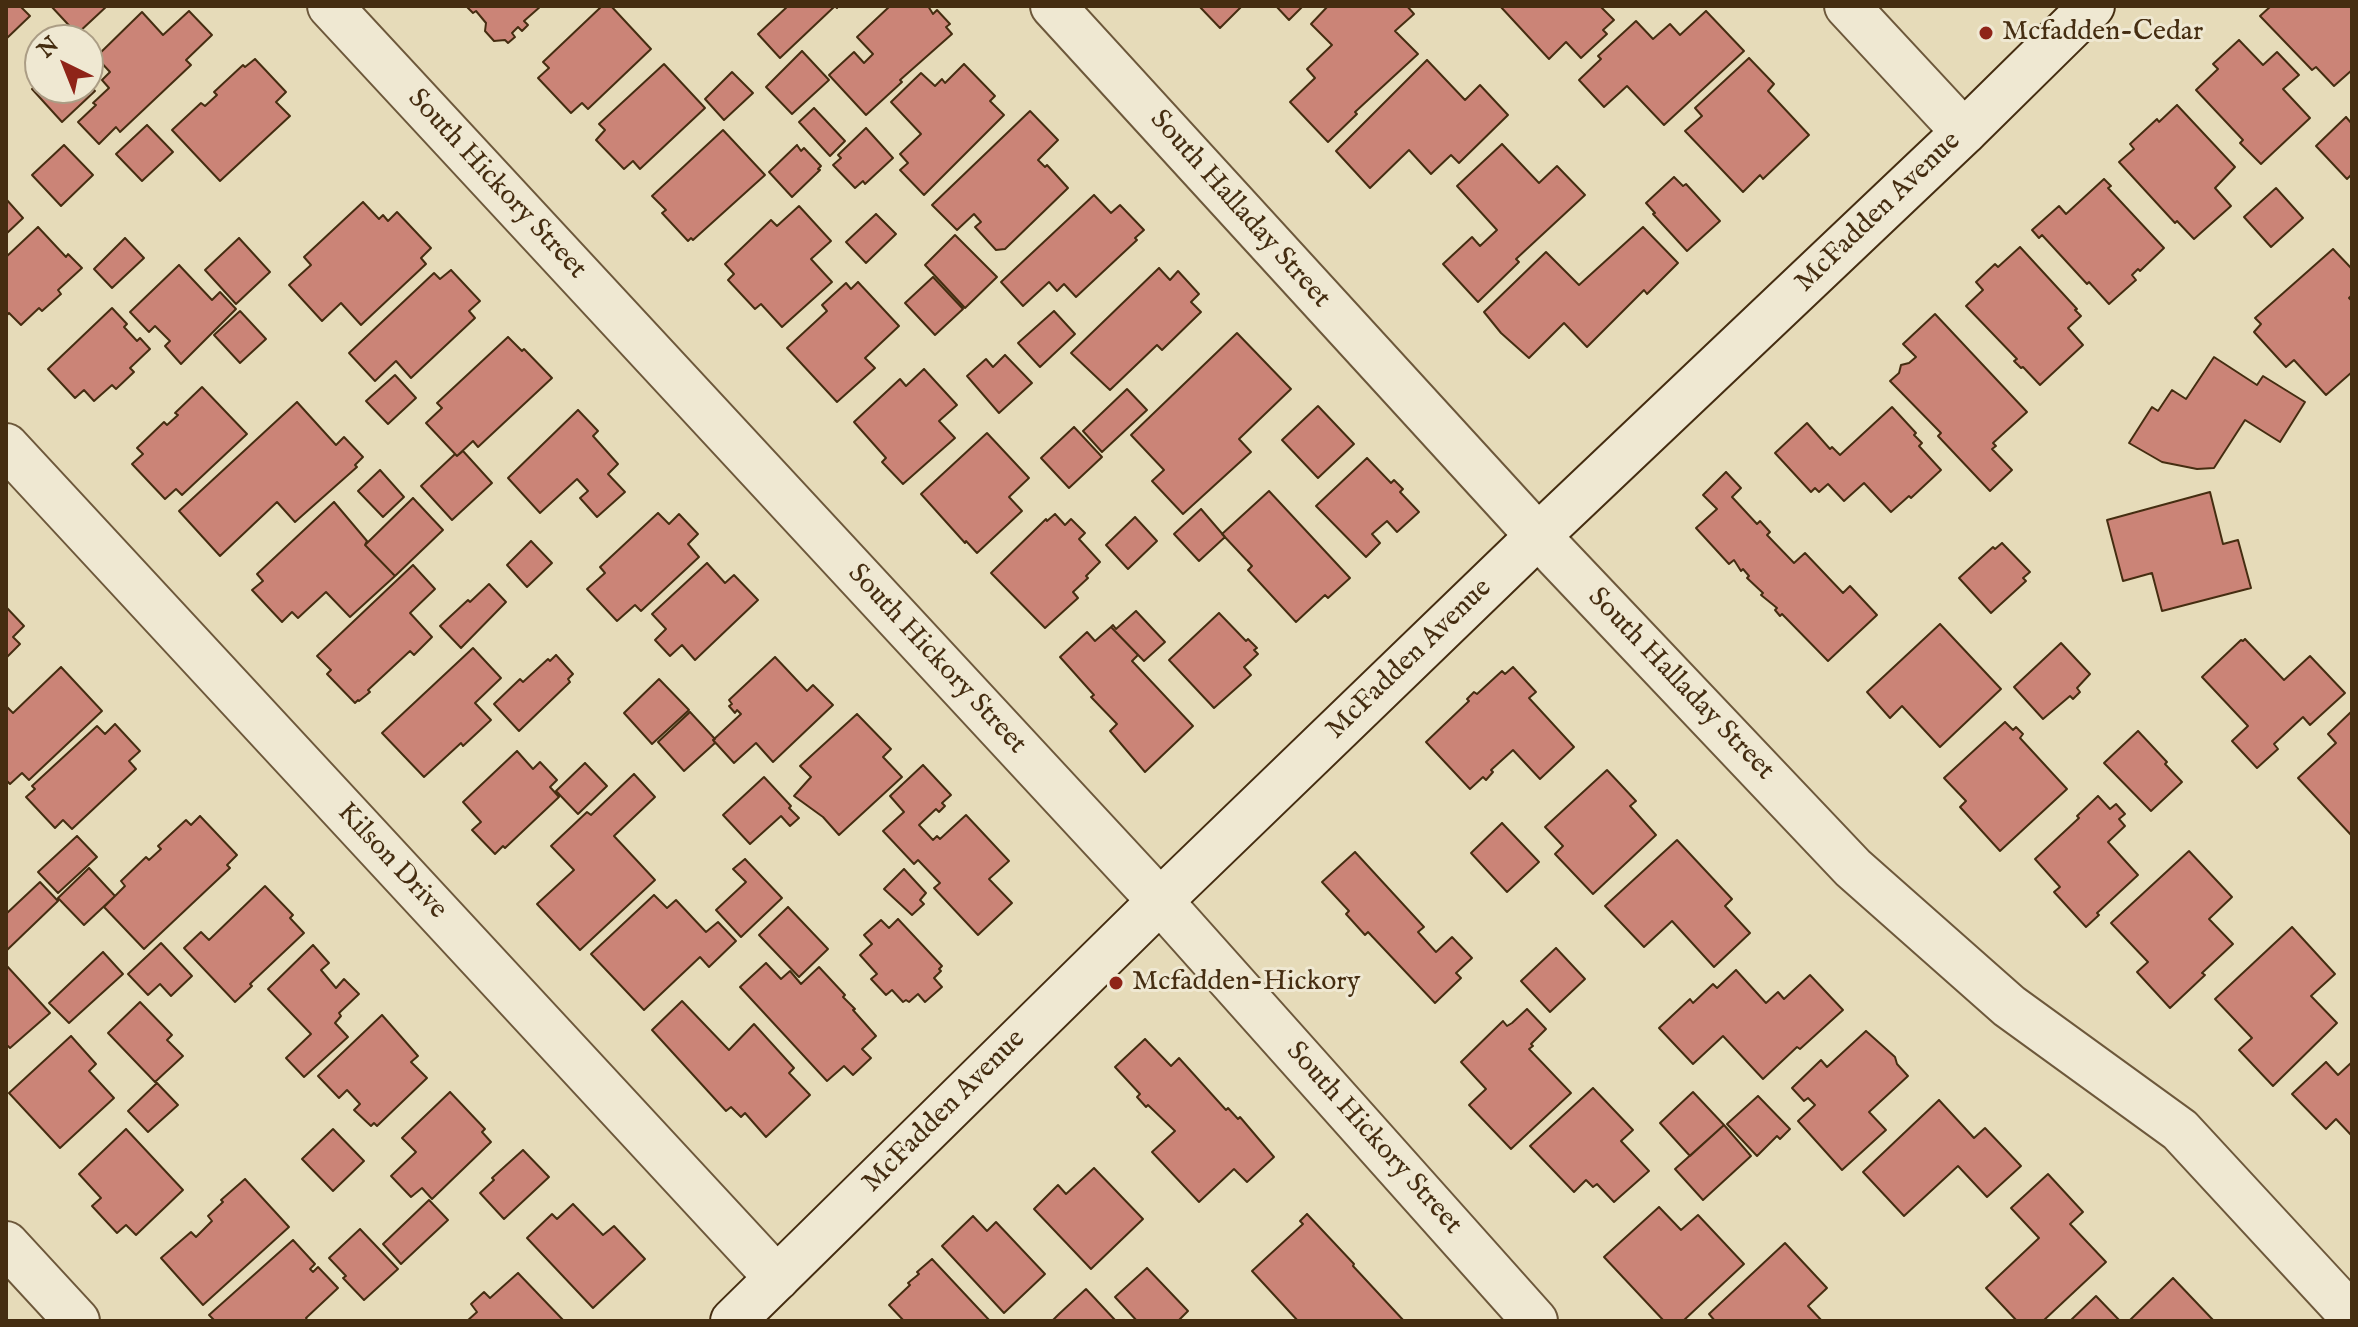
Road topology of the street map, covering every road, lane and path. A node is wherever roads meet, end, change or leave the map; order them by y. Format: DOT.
graph roads {
  1 [pos="330,6"];
  2 [pos="1053,6"];
  3 [pos="1847,6"];
  4 [pos="2092,6"];
  5 [pos="1964,132"];
  6 [pos="6,446"];
  7 [pos="1538,536"];
  8 [pos="1160,901"];
  9 [pos="6,1244"];
  10 [pos="777,1278"];
  11 [pos="2352,1316"];
  12 [pos="77,1321"];
  13 [pos="733,1321"];
  14 [pos="1535,1321"];
  1 -- 8 [label="street, South Hickory Street"];
  2 -- 7 [label="street, South Halladay Street"];
  3 -- 5 [label="street"];
  4 -- 5 [label="street, McFadden Avenue"];
  5 -- 7 [label="street, McFadden Avenue"];
  6 -- 10 [label="street, Kilson Drive"];
  7 -- 8 [label="street, McFadden Avenue"];
  7 -- 11 [label="street, South Halladay Street"];
  8 -- 10 [label="street, McFadden Avenue"];
  8 -- 14 [label="street, South Hickory Street"];
  9 -- 12 [label="street"];
  10 -- 13 [label="street, McFadden Avenue"];
}
